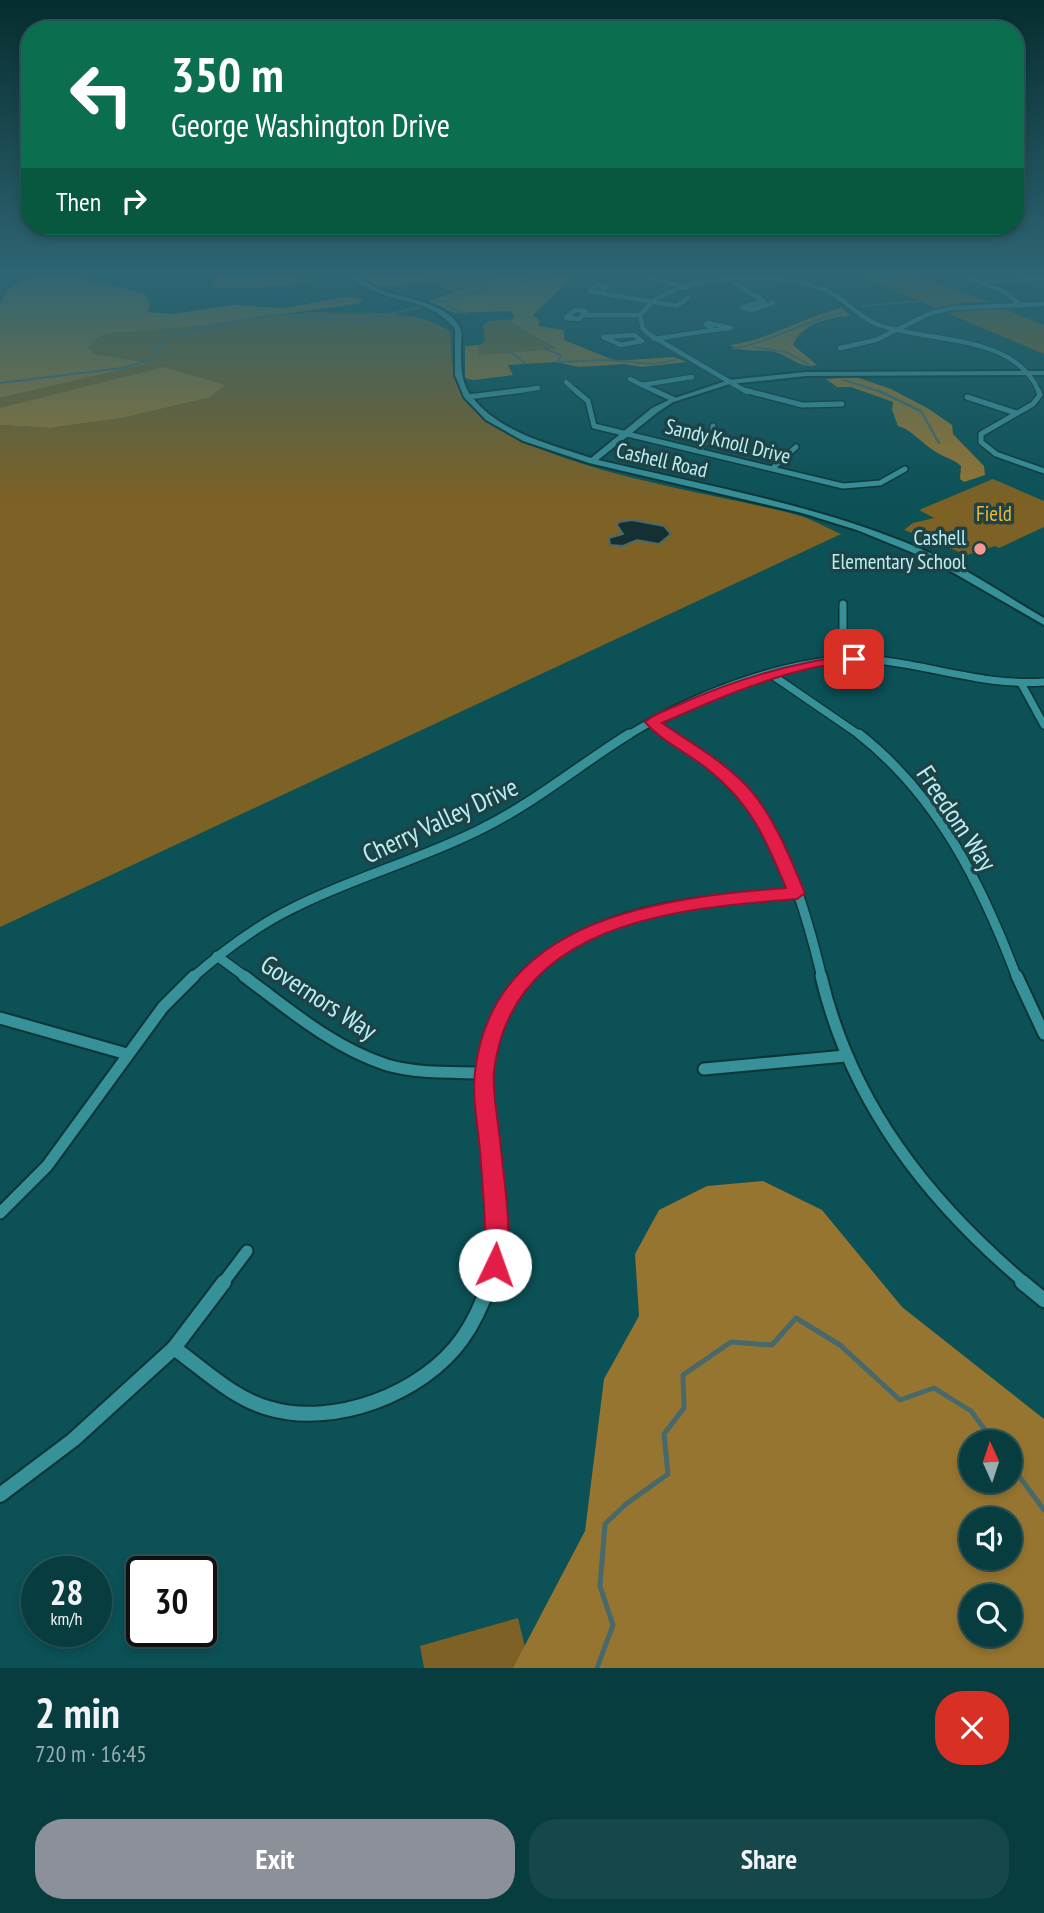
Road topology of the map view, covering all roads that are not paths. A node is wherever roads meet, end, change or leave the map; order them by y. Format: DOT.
graph roads {
  1 [pos="458,348"];
  2 [pos="670,348"];
  3 [pos="979,348"];
  4 [pos="1030,373"];
  5 [pos="1044,373"];
  6 [pos="692,377"];
  7 [pos="630,379"];
  8 [pos="566,382"];
  9 [pos="729,382"];
  10 [pos="642,385"];
  11 [pos="538,388"];
  12 [pos="468,397"];
  13 [pos="967,397"];
  14 [pos="673,399"];
  15 [pos="842,404"];
  16 [pos="1016,413"];
  17 [pos="713,426"];
  18 [pos="626,434"];
  19 [pos="796,447"];
  20 [pos="700,449"];
  21 [pos="592,461"];
  22 [pos="773,468"];
  23 [pos="905,469"];
  24 [pos="1044,471"];
  25 [pos="843,604"];
  26 [pos="1044,622"];
  27 [pos="854,659"];
  28 [pos="772,675"];
  29 [pos="1044,682"];
  30 [pos="1021,683"];
  31 [pos="652,722"];
  32 [pos="1044,725"];
  33 [pos="797,893"];
  34 [pos="217,956"];
  35 [pos="0,1018"];
  36 [pos="1044,1034"];
  37 [pos="127,1054"];
  38 [pos="845,1056"];
  39 [pos="704,1069"];
  40 [pos="484,1073"];
  41 [pos="0,1213"];
  42 [pos="247,1251"];
  43 [pos="1044,1300"];
  44 [pos="174,1348"];
  45 [pos="0,1495"];
  1 -- 12 [label="street"];
  2 -- 9 [label="street"];
  3 -- 4 [label="street"];
  4 -- 5 [label="street"];
  4 -- 9 [label="street"];
  4 -- 16 [label="street"];
  6 -- 10 [label="street"];
  7 -- 10 [label="street"];
  8 -- 18 [label="street, Sandy Knoll Drive"];
  9 -- 14 [label="street"];
  9 -- 15 [label="street"];
  10 -- 14 [label="street"];
  11 -- 12 [label="street"];
  12 -- 21 [label="street, Cashell Road"];
  13 -- 16 [label="street"];
  14 -- 18 [label="street"];
  16 -- 24 [label="street"];
  17 -- 20 [label="street"];
  18 -- 20 [label="street, Sandy Knoll Drive"];
  18 -- 21 [label="street"];
  19 -- 22 [label="street"];
  20 -- 22 [label="street, Sandy Knoll Drive"];
  21 -- 26 [label="street, Cashell Road"];
  22 -- 23 [label="street, Sandy Knoll Drive"];
  25 -- 27 [label="street"];
  27 -- 28 [label="street, Cherry Valley Drive"];
  27 -- 30 [label="street, Cherry Valley Drive"];
  28 -- 31 [label="street, Cherry Valley Drive"];
  28 -- 36 [label="street, Freedom Way"];
  29 -- 30 [label="street, Cherry Valley Drive"];
  30 -- 32 [label="street"];
  31 -- 33 [label="street"];
  31 -- 34 [label="street, Cherry Valley Drive"];
  33 -- 38 [label="street"];
  33 -- 40 [label="street"];
  34 -- 37 [label="street, Cherry Valley Drive"];
  34 -- 40 [label="street, Governors Way"];
  35 -- 37 [label="street"];
  37 -- 41 [label="street, Cherry Valley Drive"];
  38 -- 39 [label="street"];
  38 -- 43 [label="street"];
  40 -- 44 [label="street"];
  42 -- 44 [label="street"];
  44 -- 45 [label="street"];
}
